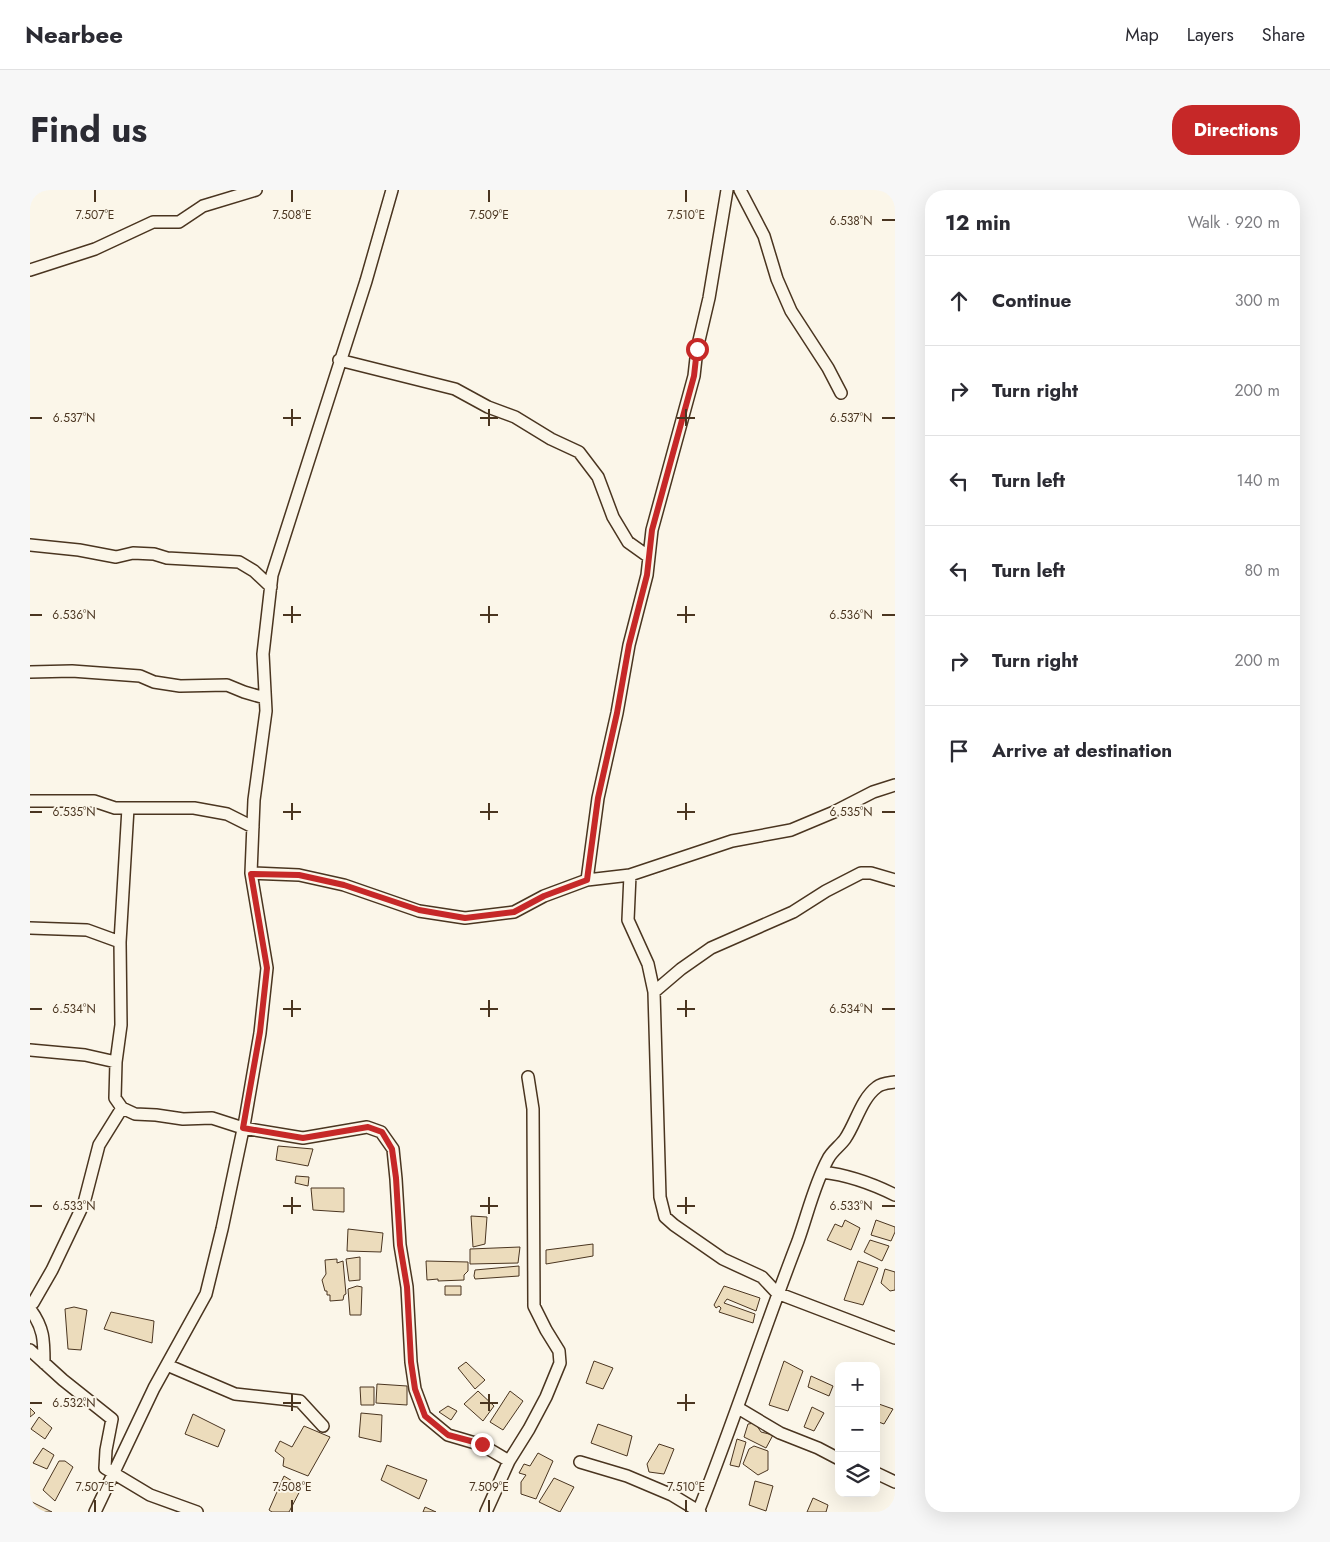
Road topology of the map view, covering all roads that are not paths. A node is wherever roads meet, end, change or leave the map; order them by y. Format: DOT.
graph roads {
  1 [pos="256,190"];
  2 [pos="392,190"];
  3 [pos="728,190"];
  4 [pos="740,190"];
  5 [pos="30,270"];
  6 [pos="339,360"];
  7 [pos="841,393"];
  8 [pos="30,544"];
  9 [pos="649,557"];
  10 [pos="270,587"];
  11 [pos="30,672"];
  12 [pos="265,698"];
  13 [pos="895,785"];
  14 [pos="30,801"];
  15 [pos="128,808"];
  16 [pos="253,827"];
  17 [pos="251,874"];
  18 [pos="630,875"];
  19 [pos="587,880"];
  20 [pos="895,880"];
  21 [pos="30,928"];
  22 [pos="120,942"];
  23 [pos="654,992"];
  24 [pos="30,1050"];
  25 [pos="116,1062"];
  26 [pos="528,1077"];
  27 [pos="895,1082"];
  28 [pos="122,1108"];
  29 [pos="243,1128"];
  30 [pos="822,1172"];
  31 [pos="895,1195"];
  32 [pos="777,1293"];
  33 [pos="30,1304"];
  34 [pos="30,1309"];
  35 [pos="895,1338"];
  36 [pos="30,1350"];
  37 [pos="44,1363"];
  38 [pos="167,1365"];
  39 [pos="738,1408"];
  40 [pos="323,1426"];
  41 [pos="835,1457"];
  42 [pos="509,1462"];
  43 [pos="580,1462"];
  44 [pos="113,1474"];
  45 [pos="880,1475"];
  46 [pos="895,1482"];
  47 [pos="94,1512"];
  48 [pos="197,1512"];
  49 [pos="486,1512"];
  50 [pos="699,1512"];
  1 -- 5 [label="street"];
  2 -- 6 [label="street"];
  3 -- 9 [label="street"];
  4 -- 7 [label="street"];
  6 -- 9 [label="street"];
  6 -- 10 [label="street"];
  8 -- 10 [label="street"];
  9 -- 19 [label="street"];
  10 -- 12 [label="street"];
  11 -- 12 [label="street"];
  12 -- 16 [label="street"];
  13 -- 18 [label="street"];
  14 -- 15 [label="street"];
  15 -- 16 [label="street"];
  15 -- 22 [label="street"];
  16 -- 17 [label="street"];
  17 -- 19 [label="street"];
  17 -- 29 [label="street"];
  18 -- 19 [label="street"];
  18 -- 23 [label="street"];
  20 -- 23 [label="street"];
  21 -- 22 [label="street"];
  22 -- 25 [label="street"];
  23 -- 32 [label="street"];
  24 -- 25 [label="street"];
  25 -- 28 [label="street"];
  26 -- 42 [label="street"];
  27 -- 30 [label="street"];
  28 -- 29 [label="street"];
  28 -- 33 [label="street"];
  29 -- 38 [label="street"];
  29 -- 42 [label="street"];
  30 -- 31 [label="street"];
  30 -- 32 [label="street"];
  32 -- 35 [label="street"];
  32 -- 39 [label="street"];
  34 -- 37 [label="street"];
  36 -- 37 [label="street"];
  37 -- 44 [label="street"];
  38 -- 40 [label="street"];
  38 -- 44 [label="street"];
  39 -- 41 [label="street"];
  39 -- 50 [label="street"];
  42 -- 49 [label="street"];
  43 -- 50 [label="street"];
  44 -- 47 [label="street"];
  44 -- 48 [label="street"];
  45 -- 46 [label="street"];
}
